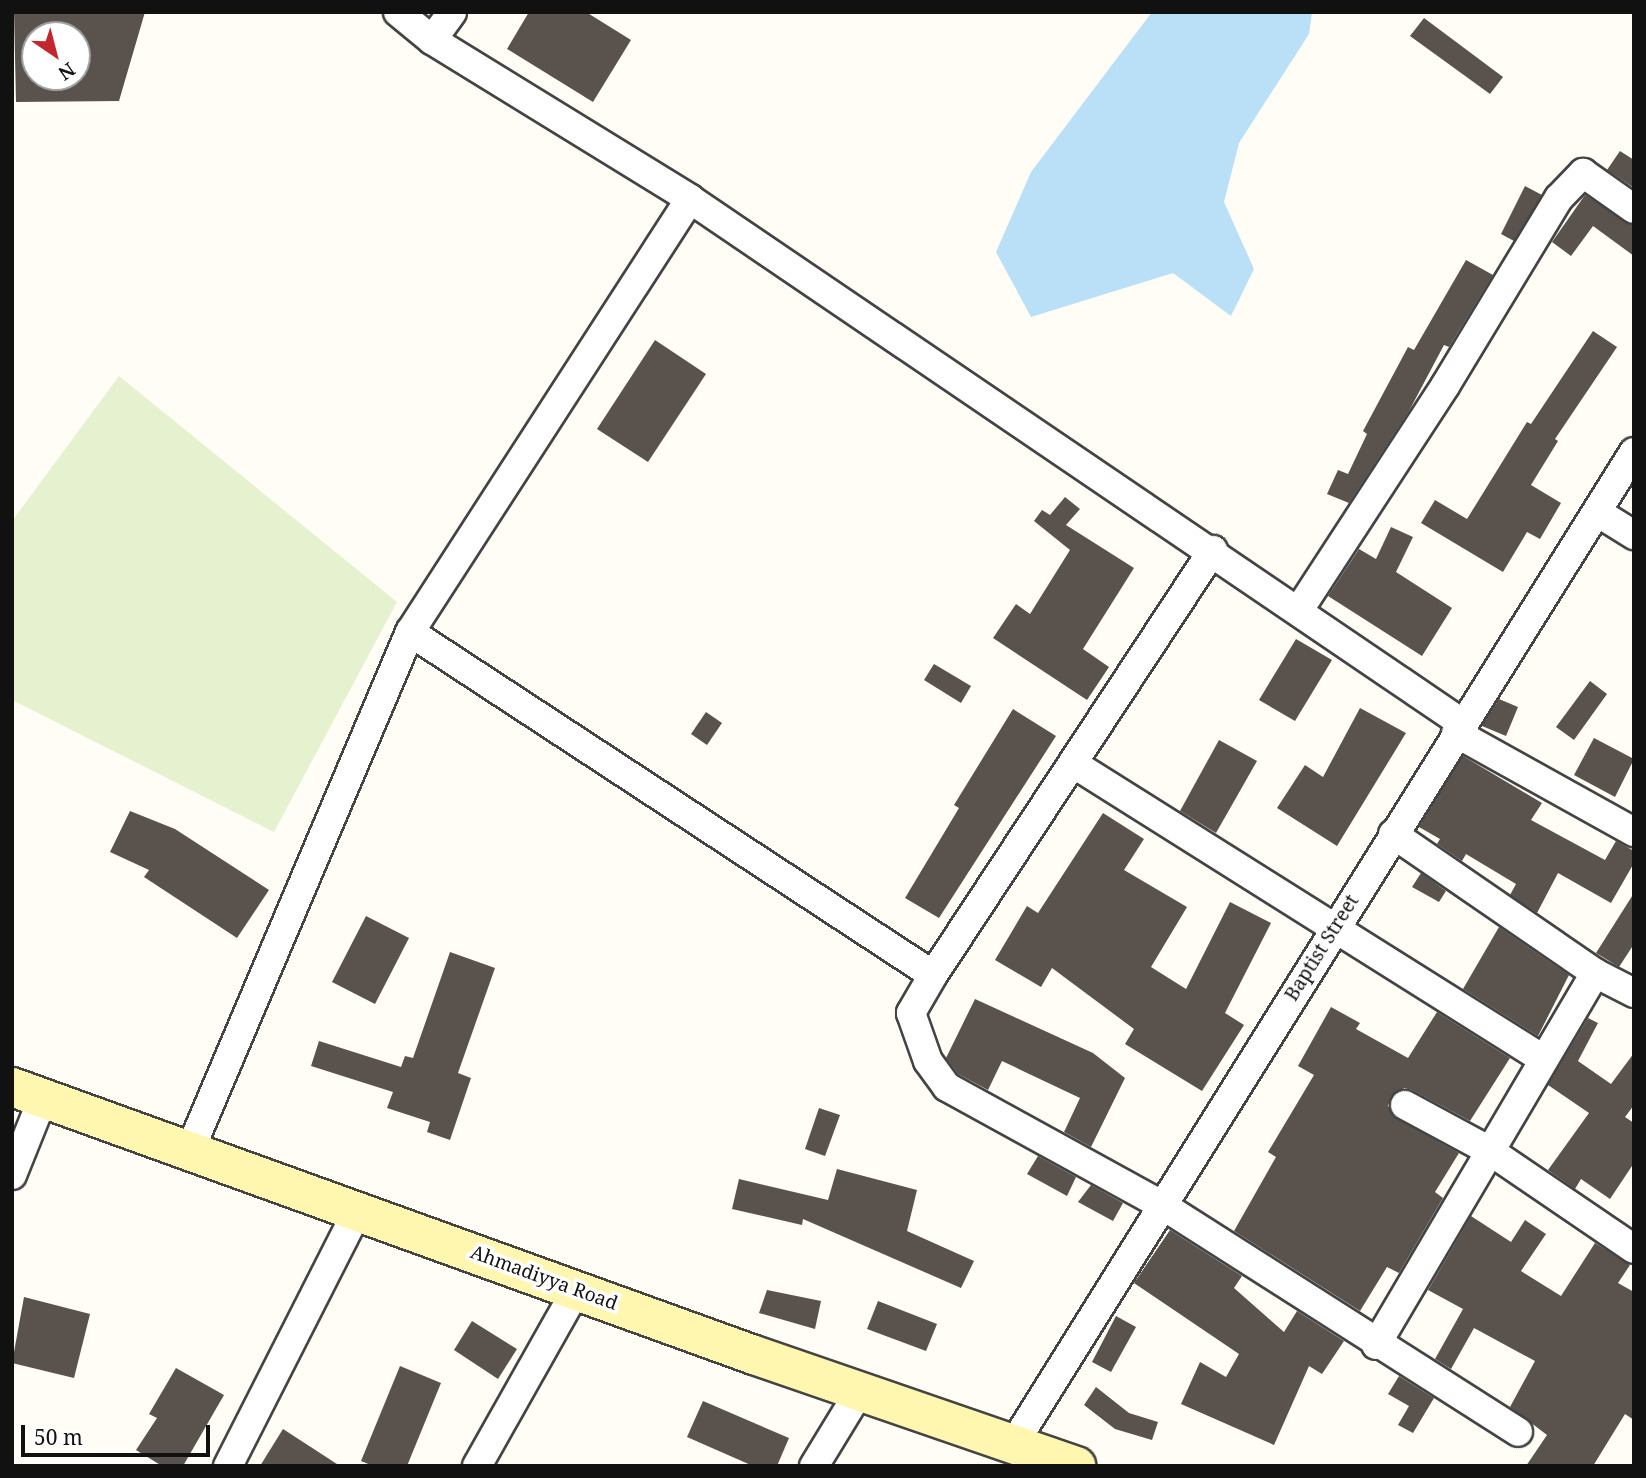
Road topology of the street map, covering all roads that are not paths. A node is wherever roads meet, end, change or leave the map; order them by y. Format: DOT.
graph roads {
  1 [pos="398,12"];
  2 [pos="452,12"];
  3 [pos="432,40"];
  4 [pos="690,200"];
  5 [pos="1634,209"];
  6 [pos="1634,452"];
  7 [pos="1597,512"];
  8 [pos="1634,535"];
  9 [pos="1213,550"];
  10 [pos="1299,610"];
  11 [pos="410,632"];
  12 [pos="1459,728"];
  13 [pos="1074,764"];
  14 [pos="1634,832"];
  15 [pos="1393,834"];
  16 [pos="1335,927"];
  17 [pos="1595,973"];
  18 [pos="933,975"];
  19 [pos="1634,993"];
  20 [pos="1543,1059"];
  21 [pos="27,1092"];
  22 [pos="1405,1105"];
  23 [pos="190,1150"];
  24 [pos="1490,1152"];
  25 [pos="12,1175"];
  26 [pos="1162,1205"];
  27 [pos="358,1210"];
  28 [pos="1634,1249"];
  29 [pos="576,1290"];
  30 [pos="1376,1345"];
  31 [pos="861,1389"];
  32 [pos="1518,1432"];
  33 [pos="1013,1445"];
  34 [pos="228,1466"];
  35 [pos="477,1466"];
  36 [pos="814,1466"];
  37 [pos="1076,1466"];
  1 -- 3 [label="street"];
  2 -- 3 [label="street"];
  3 -- 4 [label="street"];
  4 -- 9 [label="street"];
  4 -- 11 [label="street"];
  5 -- 10 [label="street"];
  6 -- 7 [label="street, Baptist Street"];
  7 -- 8 [label="street"];
  7 -- 12 [label="street, Baptist Street"];
  9 -- 10 [label="street"];
  9 -- 13 [label="street"];
  10 -- 12 [label="street"];
  11 -- 18 [label="street"];
  11 -- 23 [label="street"];
  12 -- 14 [label="street"];
  12 -- 15 [label="street, Baptist Street"];
  13 -- 16 [label="street"];
  13 -- 18 [label="street"];
  15 -- 16 [label="street, Baptist Street"];
  15 -- 17 [label="street"];
  16 -- 20 [label="street"];
  16 -- 26 [label="street, Baptist Street"];
  17 -- 19 [label="street"];
  17 -- 20 [label="street"];
  18 -- 26 [label="street"];
  20 -- 24 [label="street"];
  21 -- 23 [label="street, Ahmadiyya Road"];
  21 -- 25 [label="street"];
  22 -- 24 [label="street"];
  23 -- 27 [label="street, Ahmadiyya Road"];
  24 -- 28 [label="street"];
  24 -- 30 [label="street"];
  26 -- 30 [label="street"];
  26 -- 33 [label="street, Baptist Street"];
  27 -- 29 [label="street, Ahmadiyya Road"];
  27 -- 34 [label="street"];
  29 -- 31 [label="street, Ahmadiyya Road"];
  29 -- 35 [label="street"];
  30 -- 32 [label="street"];
  31 -- 33 [label="street, Ahmadiyya Road"];
  31 -- 36 [label="street"];
  33 -- 37 [label="street, Ahmadiyya Road"];
}
